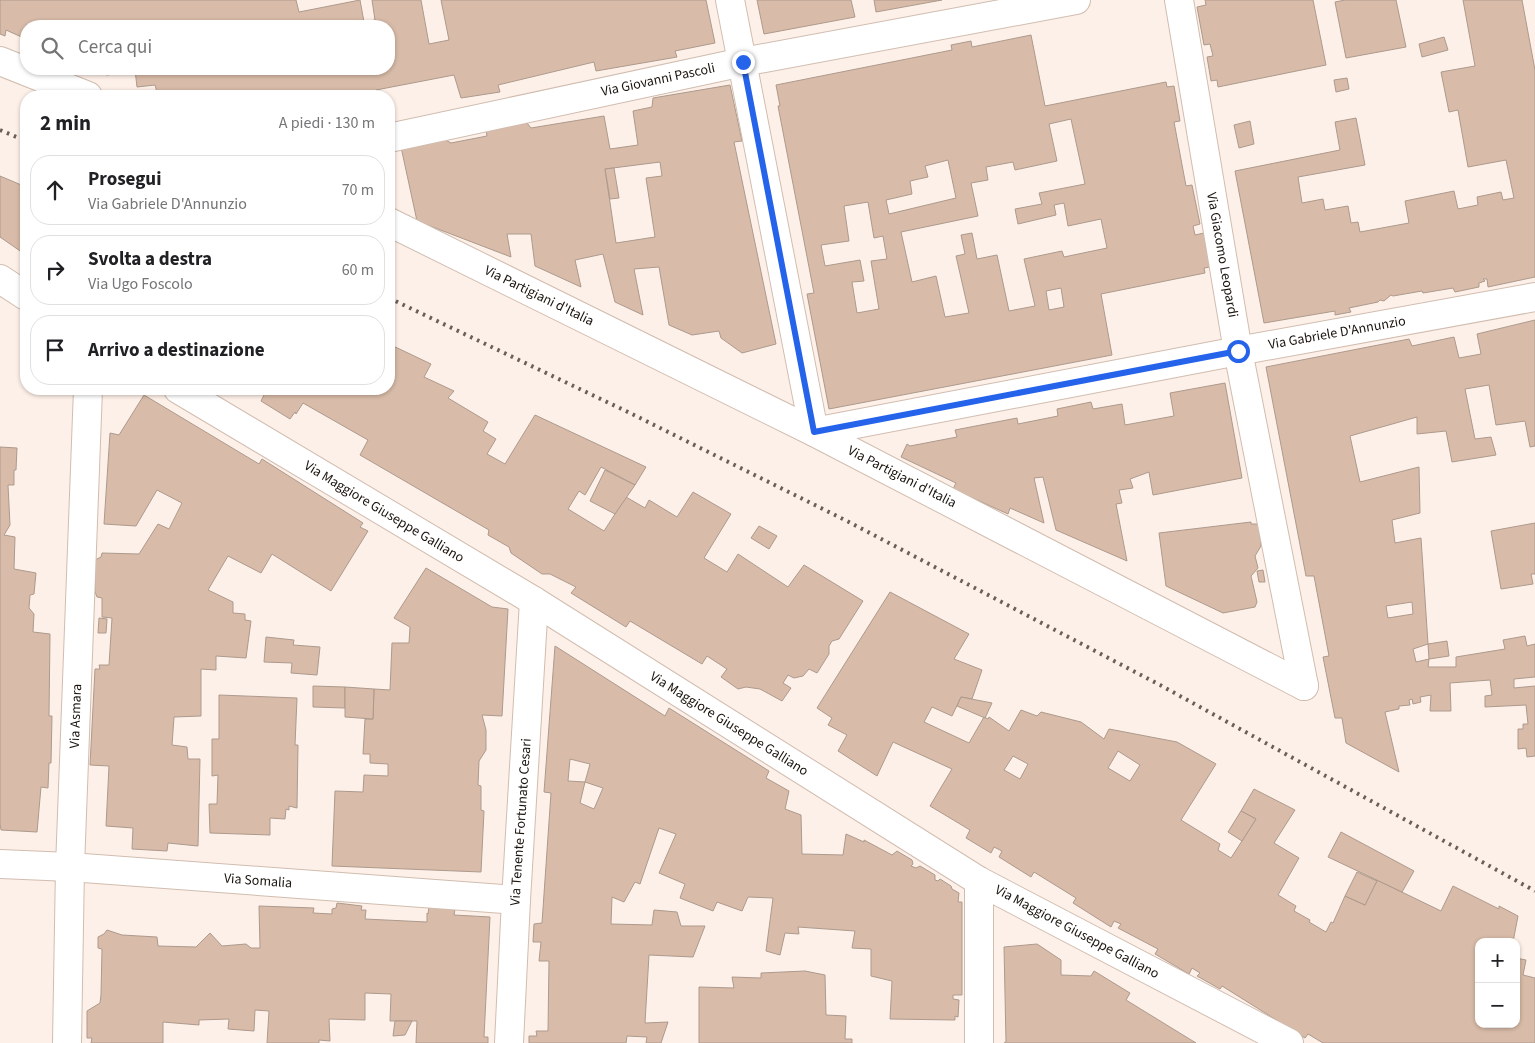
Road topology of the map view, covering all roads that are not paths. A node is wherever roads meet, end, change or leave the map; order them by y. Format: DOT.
graph roads {
  1 [pos="730,0"];
  2 [pos="1076,0"];
  3 [pos="1179,0"];
  4 [pos="0,60"];
  5 [pos="743,62"];
  6 [pos="20,68"];
  7 [pos="37,75"];
  8 [pos="73,90"];
  9 [pos="395,137"];
  10 [pos="395,225"];
  11 [pos="0,279"];
  12 [pos="20,292"];
  13 [pos="1535,297"];
  14 [pos="1238,351"];
  15 [pos="88,395"];
  16 [pos="188,395"];
  17 [pos="814,432"];
  18 [pos="534,601"];
  19 [pos="1304,686"];
  20 [pos="0,864"];
  21 [pos="70,867"];
  22 [pos="980,881"];
  23 [pos="516,900"];
  24 [pos="67,1043"];
  25 [pos="509,1043"];
  26 [pos="979,1043"];
  27 [pos="1289,1043"];
  1 -- 5 [label="street"];
  2 -- 5 [label="street, Via Giovanni Pascoli"];
  3 -- 14 [label="street, Via Giacomo Leopardi"];
  4 -- 6 [label="street"];
  5 -- 9 [label="street, Via Giovanni Pascoli"];
  5 -- 17 [label="street"];
  7 -- 8 [label="street"];
  10 -- 17 [label="street, Via Partigiani d'Italia"];
  11 -- 12 [label="street"];
  13 -- 14 [label="street, Via Gabriele D'Annunzio"];
  14 -- 17 [label="street, Via Gabriele D'Annunzio"];
  14 -- 19 [label="street, Via Giacomo Leopardi"];
  15 -- 21 [label="street, Via Asmara"];
  16 -- 18 [label="street, Via Maggiore Giuseppe Galliano"];
  17 -- 19 [label="street, Via Partigiani d'Italia"];
  18 -- 22 [label="street, Via Maggiore Giuseppe Galliano"];
  18 -- 23 [label="street, Via Tenente Fortunato Cesari"];
  20 -- 21 [label="street, Via Somalia"];
  21 -- 23 [label="street, Via Somalia"];
  21 -- 24 [label="street, Via Asmara"];
  22 -- 26 [label="street"];
  22 -- 27 [label="street, Via Maggiore Giuseppe Galliano"];
  23 -- 25 [label="street, Via Tenente Fortunato Cesari"];
}
